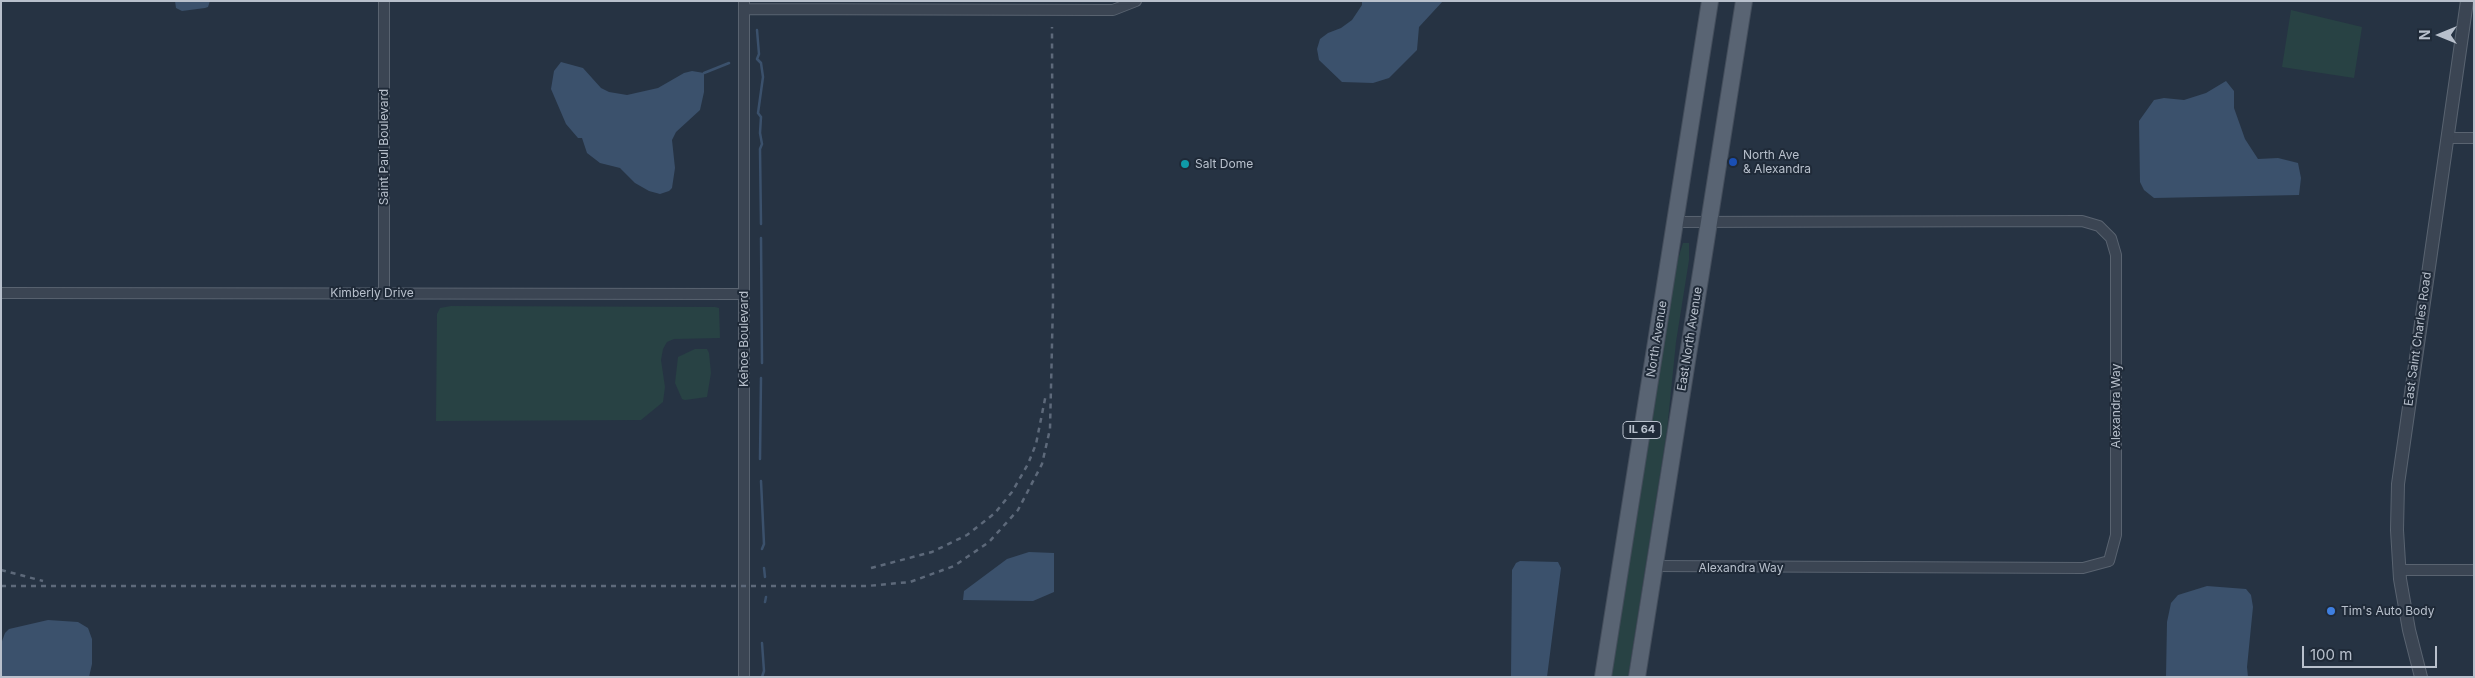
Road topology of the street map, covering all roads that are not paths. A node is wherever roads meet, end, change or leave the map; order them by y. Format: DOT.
graph roads {
  1 [pos="384,1"];
  2 [pos="1136,1"];
  3 [pos="1710,1"];
  4 [pos="1744,1"];
  5 [pos="2467,1"];
  6 [pos="744,5"];
  7 [pos="2447,138"];
  8 [pos="2474,138"];
  9 [pos="1675,222"];
  10 [pos="1709,223"];
  11 [pos="1,293"];
  12 [pos="384,293"];
  13 [pos="744,294"];
  14 [pos="1655,566"];
  15 [pos="2399,570"];
  16 [pos="2474,570"];
  17 [pos="744,677"];
  18 [pos="1603,677"];
  19 [pos="1637,677"];
  20 [pos="2421,677"];
  1 -- 12 [label="street, Saint Paul Boulevard"];
  2 -- 6 [label="street"];
  3 -- 9 [label="main road, North Avenue / IL 64"];
  4 -- 10 [label="main road, East North Avenue / IL 64"];
  5 -- 7 [label="street, East Saint Charles Road"];
  6 -- 13 [label="street, Kehoe Boulevard"];
  7 -- 8 [label="street"];
  7 -- 15 [label="street, East Saint Charles Road"];
  9 -- 10 [label="street, Alexandra Way"];
  9 -- 18 [label="main road, North Avenue / IL 64"];
  10 -- 14 [label="main road, East North Avenue / IL 64"];
  10 -- 14 [label="street, Alexandra Way"];
  11 -- 12 [label="street, Kimberly Drive"];
  12 -- 13 [label="street, Kimberly Drive"];
  13 -- 17 [label="street, Kehoe Boulevard"];
  14 -- 19 [label="main road, East North Avenue / IL 64"];
  15 -- 16 [label="street"];
  15 -- 20 [label="street, East Saint Charles Road"];
}
